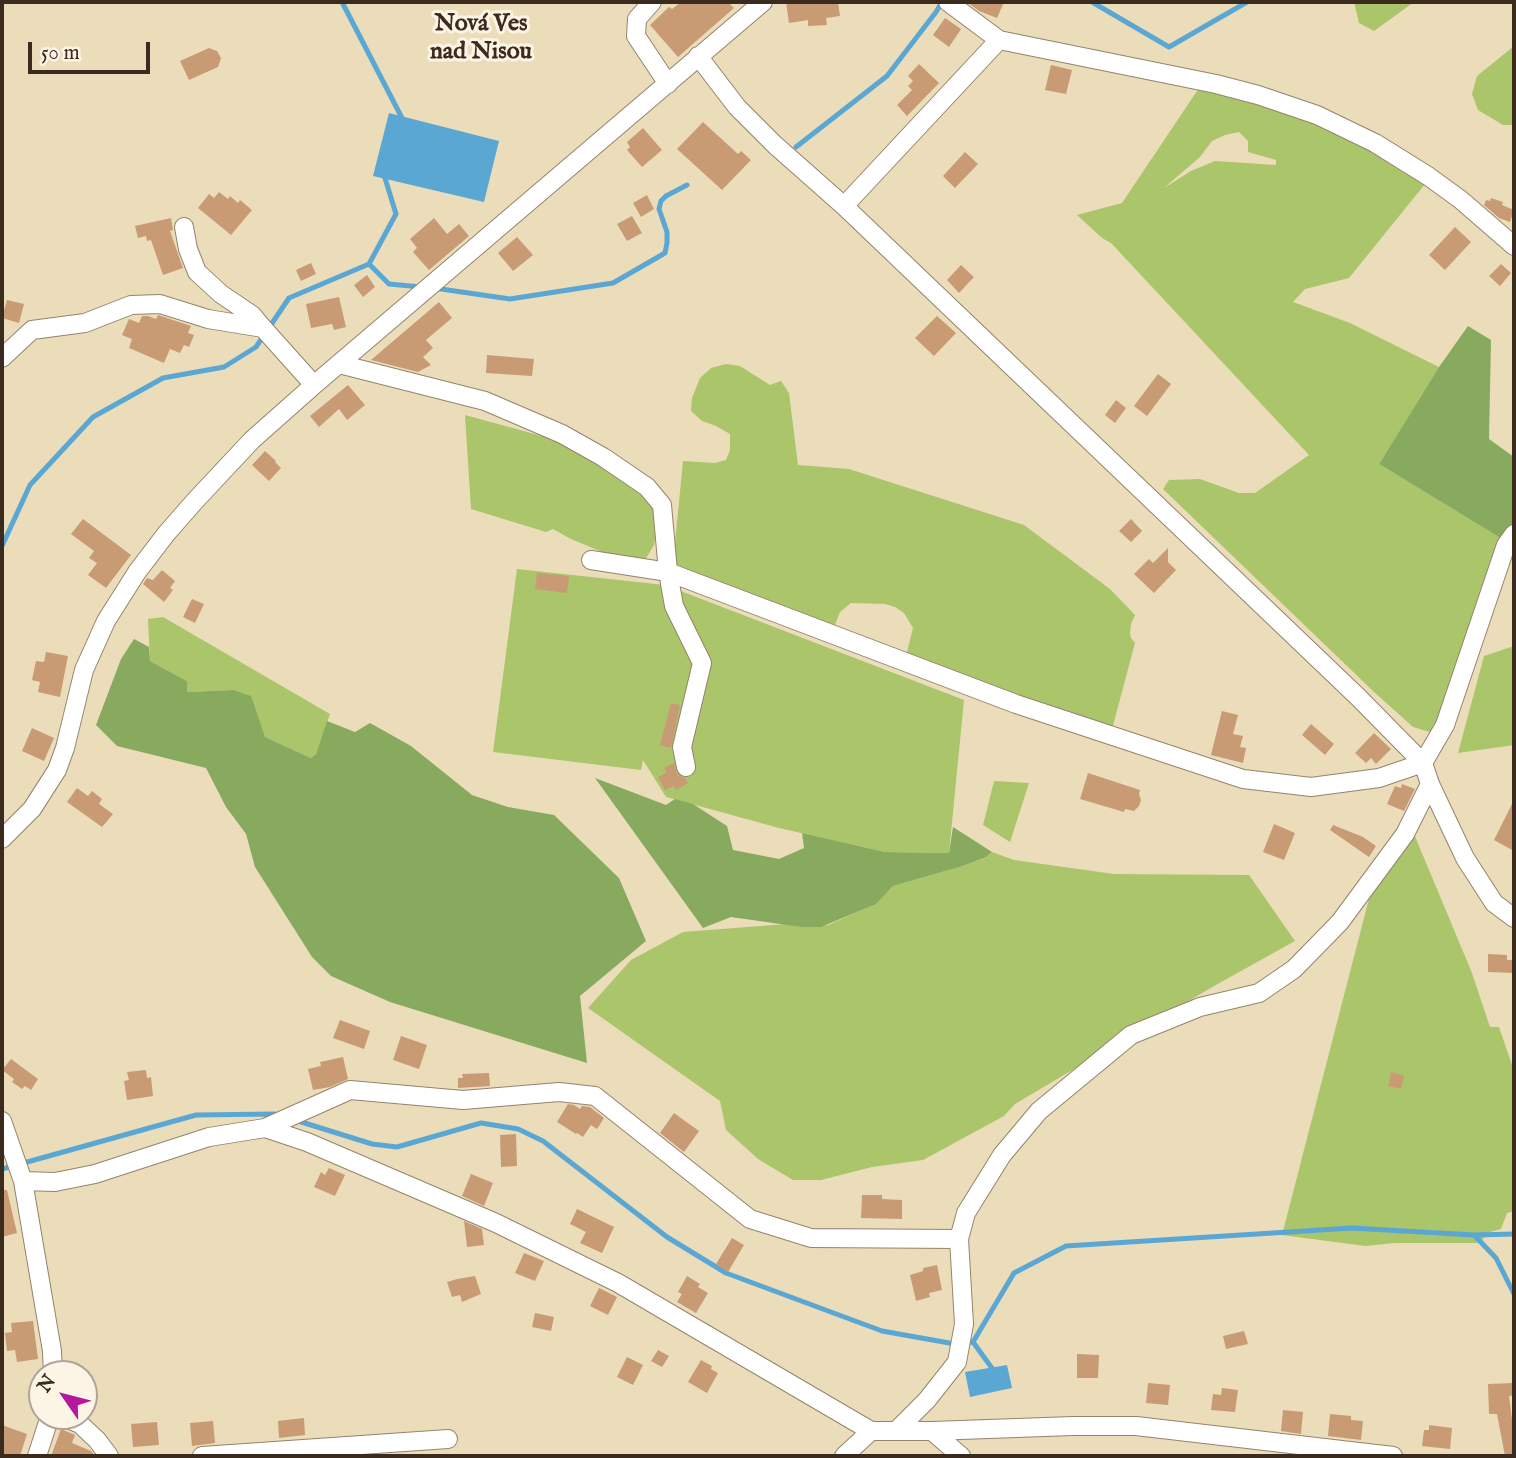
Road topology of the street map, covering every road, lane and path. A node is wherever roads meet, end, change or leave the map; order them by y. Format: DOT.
graph roads {
  1 [pos="652,2"];
  2 [pos="762,2"];
  3 [pos="948,2"];
  4 [pos="999,40"];
  5 [pos="698,56"];
  6 [pos="668,84"];
  7 [pos="844,206"];
  8 [pos="184,228"];
  9 [pos="1514,246"];
  10 [pos="263,328"];
  11 [pos="2,358"];
  12 [pos="339,364"];
  13 [pos="314,385"];
  14 [pos="1514,534"];
  15 [pos="591,560"];
  16 [pos="668,572"];
  17 [pos="1423,764"];
  18 [pos="686,767"];
  19 [pos="1430,784"];
  20 [pos="2,839"];
  21 [pos="1514,918"];
  22 [pos="2,1121"];
  23 [pos="271,1125"];
  24 [pos="23,1181"];
  25 [pos="959,1239"];
  26 [pos="52,1360"];
  27 [pos="45,1430"];
  28 [pos="87,1430"];
  29 [pos="871,1431"];
  30 [pos="896,1431"];
  31 [pos="932,1431"];
  32 [pos="448,1439"];
  33 [pos="37,1456"];
  34 [pos="109,1456"];
  35 [pos="202,1456"];
  36 [pos="844,1456"];
  37 [pos="961,1456"];
  38 [pos="1393,1456"];
  1 -- 6 [label="street"];
  2 -- 5 [label="street"];
  3 -- 4 [label="street"];
  4 -- 7 [label="street"];
  4 -- 9 [label="street"];
  5 -- 6 [label="street"];
  5 -- 7 [label="street"];
  6 -- 12 [label="street"];
  7 -- 17 [label="street"];
  8 -- 10 [label="street"];
  10 -- 11 [label="street"];
  10 -- 13 [label="street"];
  12 -- 13 [label="street"];
  12 -- 16 [label="street"];
  13 -- 20 [label="street"];
  14 -- 17 [label="street"];
  15 -- 16 [label="street"];
  16 -- 17 [label="street"];
  16 -- 18 [label="street"];
  17 -- 19 [label="street"];
  19 -- 21 [label="street"];
  19 -- 25 [label="street"];
  22 -- 24 [label="street"];
  23 -- 24 [label="street"];
  23 -- 25 [label="street"];
  23 -- 29 [label="street"];
  24 -- 26 [label="street"];
  25 -- 30 [label="street"];
  27 -- 33 [label="street"];
  28 -- 34 [label="street"];
  29 -- 30 [label="street"];
  29 -- 36 [label="street"];
  30 -- 31 [label="street"];
  31 -- 37 [label="street"];
  31 -- 38 [label="street"];
  32 -- 35 [label="street"];
}
